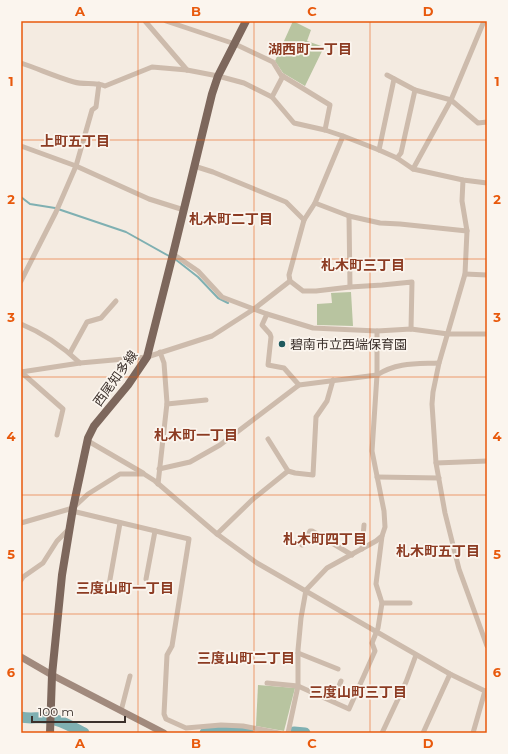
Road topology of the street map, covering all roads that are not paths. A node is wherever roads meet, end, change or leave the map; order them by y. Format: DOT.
graph roads {
  1 [pos="145,21"];
  2 [pos="166,21"];
  3 [pos="246,21"];
  4 [pos="476,21"];
  5 [pos="483,22"];
  6 [pos="235,44"];
  7 [pos="21,63"];
  8 [pos="187,70"];
  9 [pos="218,76"];
  10 [pos="283,76"];
  11 [pos="386,76"];
  12 [pos="394,79"];
  13 [pos="99,84"];
  14 [pos="415,90"];
  15 [pos="272,97"];
  16 [pos="451,100"];
  17 [pos="487,122"];
  18 [pos="325,130"];
  19 [pos="344,136"];
  20 [pos="21,146"];
  21 [pos="379,150"];
  22 [pos="397,158"];
  23 [pos="76,166"];
  24 [pos="194,166"];
  25 [pos="413,169"];
  26 [pos="463,180"];
  27 [pos="487,183"];
  28 [pos="315,202"];
  29 [pos="184,210"];
  30 [pos="349,216"];
  31 [pos="304,220"];
  32 [pos="466,231"];
  33 [pos="173,254"];
  34 [pos="466,274"];
  35 [pos="487,275"];
  36 [pos="21,281"];
  37 [pos="290,282"];
  38 [pos="350,287"];
  39 [pos="116,301"];
  40 [pos="254,309"];
  41 [pos="267,314"];
  42 [pos="21,324"];
  43 [pos="411,330"];
  44 [pos="377,331"];
  45 [pos="448,334"];
  46 [pos="487,334"];
  47 [pos="160,352"];
  48 [pos="70,353"];
  49 [pos="147,357"];
  50 [pos="80,363"];
  51 [pos="440,363"];
  52 [pos="21,372"];
  53 [pos="377,375"];
  54 [pos="333,380"];
  55 [pos="299,385"];
  56 [pos="206,400"];
  57 [pos="167,404"];
  58 [pos="57,435"];
  59 [pos="268,439"];
  60 [pos="88,441"];
  61 [pos="487,461"];
  62 [pos="436,463"];
  63 [pos="159,469"];
  64 [pos="288,471"];
  65 [pos="144,474"];
  66 [pos="377,477"];
  67 [pos="439,478"];
  68 [pos="158,484"];
  69 [pos="72,510"];
  70 [pos="21,523"];
  71 [pos="120,523"];
  72 [pos="364,525"];
  73 [pos="69,529"];
  74 [pos="155,531"];
  75 [pos="217,534"];
  76 [pos="382,536"];
  77 [pos="302,545"];
  78 [pos="362,549"];
  79 [pos="352,555"];
  80 [pos="146,579"];
  81 [pos="21,580"];
  82 [pos="109,585"];
  83 [pos="306,590"];
  84 [pos="382,603"];
  85 [pos="410,603"];
  86 [pos="376,632"];
  87 [pos="487,646"];
  88 [pos="298,653"];
  89 [pos="416,654"];
  90 [pos="21,657"];
  91 [pos="338,669"];
  92 [pos="450,674"];
  93 [pos="52,675"];
  94 [pos="130,676"];
  95 [pos="342,681"];
  96 [pos="267,683"];
  97 [pos="298,686"];
  98 [pos="486,691"];
  99 [pos="333,701"];
  100 [pos="121,711"];
  101 [pos="50,733"];
  102 [pos="164,733"];
  103 [pos="279,733"];
  104 [pos="288,733"];
  105 [pos="382,733"];
  106 [pos="423,733"];
  107 [pos="473,733"];
  1 -- 8 [label="street"];
  2 -- 6 [label="street"];
  3 -- 6 [label="main road, 西尾知多線"];
  4 -- 5 [label="street"];
  5 -- 16 [label="street"];
  6 -- 9 [label="main road, 西尾知多線"];
  6 -- 10 [label="street"];
  7 -- 13 [label="street"];
  8 -- 9 [label="street"];
  8 -- 13 [label="street"];
  9 -- 15 [label="street"];
  9 -- 24 [label="main road, 西尾知多線"];
  10 -- 15 [label="street"];
  10 -- 18 [label="street"];
  11 -- 12 [label="street"];
  12 -- 14 [label="street"];
  12 -- 21 [label="street"];
  13 -- 23 [label="street"];
  14 -- 16 [label="street"];
  14 -- 22 [label="street"];
  15 -- 18 [label="street"];
  16 -- 17 [label="street"];
  16 -- 25 [label="street"];
  18 -- 19 [label="street"];
  19 -- 21 [label="street"];
  19 -- 28 [label="street"];
  20 -- 23 [label="street"];
  21 -- 22 [label="street"];
  22 -- 25 [label="street"];
  23 -- 29 [label="street"];
  23 -- 36 [label="street"];
  24 -- 29 [label="main road, 西尾知多線"];
  24 -- 31 [label="street"];
  25 -- 26 [label="street"];
  26 -- 27 [label="street"];
  26 -- 32 [label="street"];
  28 -- 30 [label="street"];
  28 -- 31 [label="street"];
  29 -- 33 [label="main road, 西尾知多線"];
  30 -- 32 [label="street"];
  30 -- 38 [label="street"];
  31 -- 37 [label="street"];
  32 -- 34 [label="street"];
  33 -- 40 [label="street"];
  33 -- 49 [label="main road, 西尾知多線"];
  34 -- 35 [label="street"];
  34 -- 45 [label="street"];
  37 -- 38 [label="street"];
  37 -- 40 [label="street"];
  38 -- 43 [label="street"];
  39 -- 48 [label="street"];
  40 -- 41 [label="street"];
  40 -- 47 [label="street"];
  41 -- 44 [label="street"];
  41 -- 55 [label="street"];
  42 -- 48 [label="street"];
  43 -- 44 [label="street"];
  43 -- 45 [label="street"];
  44 -- 53 [label="street"];
  45 -- 46 [label="street"];
  45 -- 51 [label="street"];
  47 -- 49 [label="street"];
  47 -- 57 [label="street"];
  48 -- 50 [label="street"];
  49 -- 50 [label="street"];
  49 -- 60 [label="main road, 西尾知多線"];
  50 -- 52 [label="street"];
  51 -- 53 [label="street"];
  51 -- 62 [label="street"];
  52 -- 58 [label="street"];
  53 -- 54 [label="street"];
  53 -- 66 [label="street"];
  54 -- 55 [label="street"];
  54 -- 64 [label="street"];
  55 -- 63 [label="street"];
  56 -- 57 [label="street"];
  57 -- 63 [label="street"];
  59 -- 64 [label="street"];
  60 -- 65 [label="street"];
  60 -- 69 [label="main road, 西尾知多線"];
  61 -- 62 [label="street"];
  62 -- 67 [label="street"];
  63 -- 68 [label="street"];
  64 -- 75 [label="street"];
  65 -- 68 [label="street"];
  65 -- 69 [label="street"];
  66 -- 67 [label="street"];
  66 -- 76 [label="street"];
  67 -- 87 [label="street"];
  68 -- 75 [label="street"];
  69 -- 70 [label="street"];
  69 -- 71 [label="street"];
  69 -- 73 [label="main road, 西尾知多線"];
  71 -- 74 [label="street"];
  71 -- 82 [label="street"];
  72 -- 78 [label="street"];
  73 -- 81 [label="street"];
  73 -- 93 [label="main road, 西尾知多線"];
  74 -- 80 [label="street"];
  74 -- 103 [label="street"];
  75 -- 83 [label="street"];
  76 -- 78 [label="street"];
  76 -- 84 [label="street"];
  77 -- 79 [label="street"];
  78 -- 79 [label="street"];
  79 -- 83 [label="street"];
  83 -- 86 [label="street"];
  83 -- 88 [label="street"];
  84 -- 85 [label="street"];
  84 -- 86 [label="street"];
  86 -- 89 [label="street"];
  86 -- 99 [label="street"];
  88 -- 91 [label="street"];
  88 -- 97 [label="street"];
  89 -- 92 [label="street"];
  89 -- 105 [label="street"];
  90 -- 93 [label="main road"];
  92 -- 98 [label="street"];
  92 -- 106 [label="street"];
  93 -- 100 [label="main road"];
  93 -- 101 [label="main road, 西尾知多線"];
  94 -- 100 [label="street"];
  95 -- 99 [label="street"];
  96 -- 97 [label="street"];
  97 -- 99 [label="street"];
  97 -- 104 [label="street"];
  98 -- 107 [label="street"];
  100 -- 102 [label="main road"];
}
